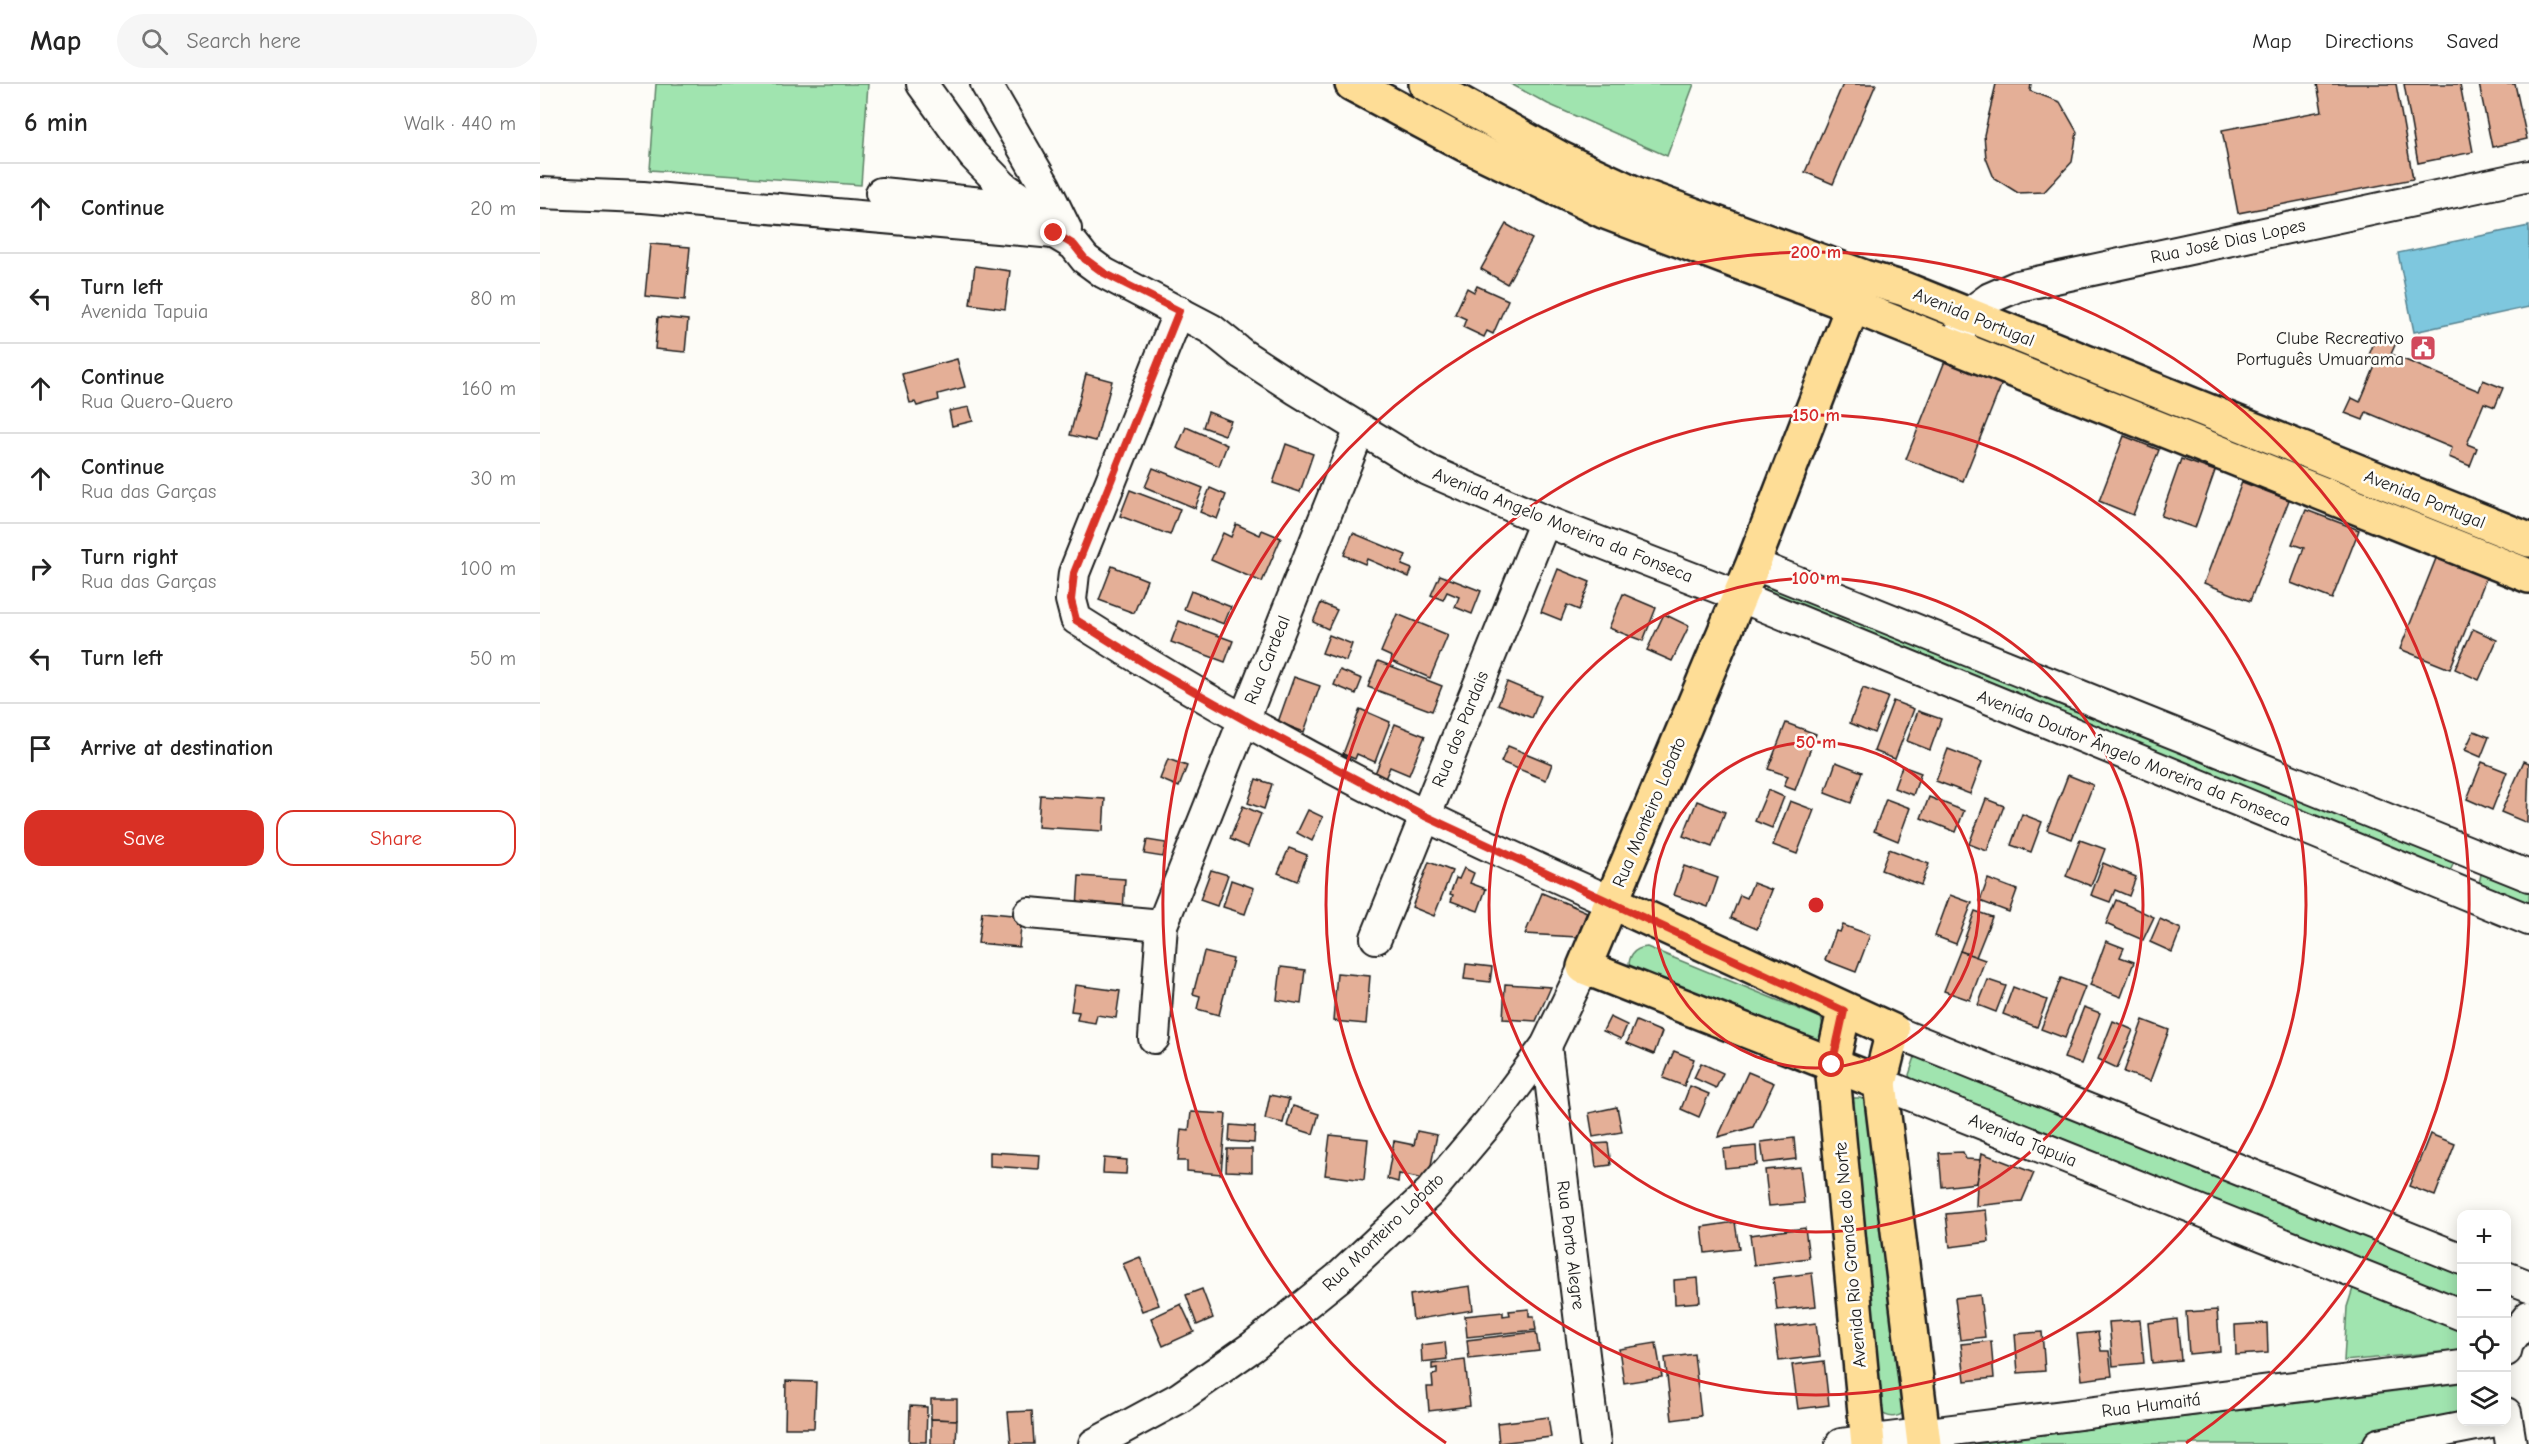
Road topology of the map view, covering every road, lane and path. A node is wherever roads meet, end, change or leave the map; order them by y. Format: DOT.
graph roads {
  1 [pos="922,84"];
  2 [pos="986,84"];
  3 [pos="1352,84"];
  4 [pos="1426,84"];
  5 [pos="2529,176"];
  6 [pos="540,193"];
  7 [pos="881,193"];
  8 [pos="1034,208"];
  9 [pos="1064,239"];
  10 [pos="1858,291"];
  11 [pos="1179,311"];
  12 [pos="1968,315"];
  13 [pos="1954,348"];
  14 [pos="2236,423"];
  15 [pos="1360,429"];
  16 [pos="2223,454"];
  17 [pos="1545,521"];
  18 [pos="2528,539"];
  19 [pos="1753,564"];
  20 [pos="2521,573"];
  21 [pos="1739,596"];
  22 [pos="1243,719"];
  23 [pos="1425,816"];
  24 [pos="2472,853"];
  25 [pos="2529,876"];
  26 [pos="2456,891"];
  27 [pos="1612,902"];
  28 [pos="1029,914"];
  29 [pos="2529,920"];
  30 [pos="1162,925"];
  31 [pos="1376,938"];
  32 [pos="1584,967"];
  33 [pos="1844,1011"];
  34 [pos="1893,1031"];
  35 [pos="1154,1038"];
  36 [pos="1546,1046"];
  37 [pos="1832,1065"];
  38 [pos="1880,1083"];
  39 [pos="2457,1257"];
  40 [pos="2511,1279"];
  41 [pos="2529,1286"];
  42 [pos="2457,1313"];
  43 [pos="2529,1316"];
  44 [pos="2511,1340"];
  45 [pos="2457,1367"];
  46 [pos="2485,1426"];
  47 [pos="1924,1439"];
  48 [pos="1859,1443"];
  49 [pos="1094,1444"];
  50 [pos="1596,1444"];
  51 [pos="2379,1444"];
  1 -- 8 [label="street"];
  2 -- 9 [label="street"];
  3 -- 10 [label="main road"];
  4 -- 10 [label="main road, Avenida Portugal"];
  5 -- 12 [label="street, Rua José Dias Lopes"];
  6 -- 9 [label="street"];
  7 -- 8 [label="street"];
  8 -- 9 [label="street"];
  9 -- 11 [label="street, Avenida Angelo Moreira da Fonseca"];
  10 -- 12 [label="main road, Avenida Portugal"];
  10 -- 13 [label="main road, Avenida Portugal"];
  10 -- 19 [label="main road, Rua Monteiro Lobato"];
  11 -- 15 [label="street, Avenida Angelo Moreira da Fonseca"];
  11 -- 22 [label="street"];
  12 -- 13 [label="street"];
  12 -- 14 [label="main road, Avenida Portugal"];
  13 -- 16 [label="main road, Avenida Portugal"];
  14 -- 16 [label="main road"];
  14 -- 18 [label="main road, Avenida Portugal"];
  15 -- 17 [label="street, Avenida Angelo Moreira da Fonseca"];
  15 -- 22 [label="street, Rua Cardeal"];
  16 -- 20 [label="main road, Avenida Portugal"];
  17 -- 21 [label="street, Avenida Angelo Moreira da Fonseca"];
  17 -- 23 [label="street, Rua dos Pardais"];
  18 -- 20 [label="main road"];
  19 -- 21 [label="main road, Rua Monteiro Lobato"];
  19 -- 24 [label="street, Avenida Doutor Ângelo Moreira da Fonseca"];
  21 -- 26 [label="street, Avenida Doutor Ângelo Moreira da Fonseca"];
  21 -- 27 [label="main road, Rua Monteiro Lobato"];
  22 -- 23 [label="street"];
  22 -- 30 [label="street, Rua Cardeal"];
  23 -- 27 [label="street"];
  23 -- 31 [label="street, Rua dos Pardais"];
  24 -- 25 [label="street, Avenida Doutor Ângelo Moreira da Fonseca"];
  24 -- 26 [label="street"];
  26 -- 29 [label="street, Avenida Doutor Ângelo Moreira da Fonseca"];
  27 -- 32 [label="main road, Rua Monteiro Lobato"];
  27 -- 33 [label="main road"];
  28 -- 30 [label="street"];
  30 -- 35 [label="street, Rua Cardeal"];
  32 -- 36 [label="street, Rua Monteiro Lobato"];
  32 -- 37 [label="main road, Avenida Tapuia"];
  33 -- 34 [label="main road"];
  33 -- 37 [label="main road, Avenida Rio Grande do Norte"];
  34 -- 38 [label="main road"];
  34 -- 39 [label="street"];
  36 -- 49 [label="street, Rua Monteiro Lobato"];
  36 -- 50 [label="street, Rua Porto Alegre"];
  37 -- 38 [label="main road, Avenida Tapuia"];
  37 -- 48 [label="main road, Avenida Rio Grande do Norte"];
  38 -- 42 [label="street, Avenida Tapuia"];
  38 -- 47 [label="main road"];
  40 -- 41 [label="street"];
  43 -- 44 [label="street"];
  45 -- 47 [label="street, Rua Humaitá"];
  46 -- 51 [label="street"];
  47 -- 48 [label="street, Rua Humaitá"];
}
